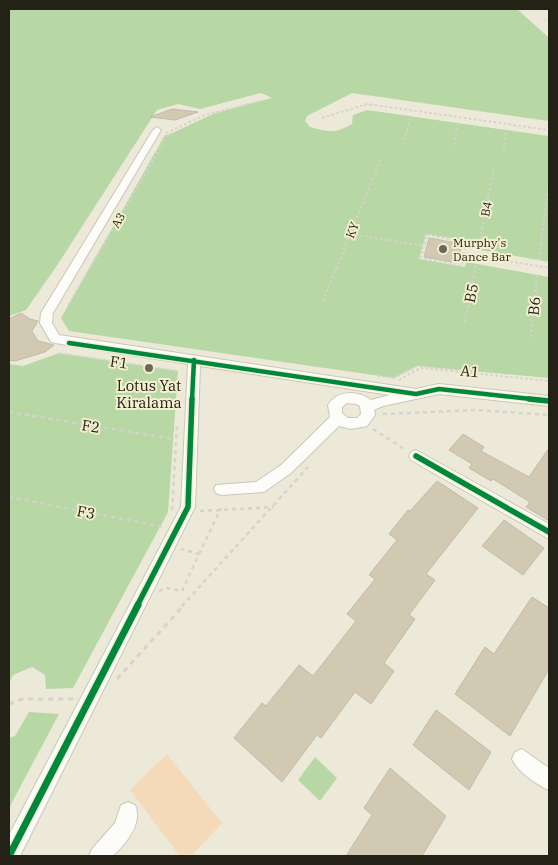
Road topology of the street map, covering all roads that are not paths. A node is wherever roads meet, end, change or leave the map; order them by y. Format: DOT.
graph roads {
  1 [pos="159,132"];
  2 [pos="194,360"];
  3 [pos="416,394"];
  4 [pos="549,401"];
  5 [pos="373,411"];
  6 [pos="338,418"];
  7 [pos="416,456"];
  8 [pos="221,489"];
  9 [pos="549,532"];
  10 [pos="522,758"];
  11 [pos="549,780"];
  12 [pos="128,812"];
  13 [pos="9,856"];
  14 [pos="99,856"];
  1 -- 2 [label="street"];
  2 -- 3 [label="street"];
  2 -- 13 [label="street"];
  3 -- 4 [label="street"];
  3 -- 5 [label="street"];
  5 -- 6 [label="street"];
  5 -- 6 [label="street"];
  6 -- 8 [label="street"];
  7 -- 9 [label="street"];
  10 -- 11 [label="street"];
  12 -- 14 [label="street"];
}
